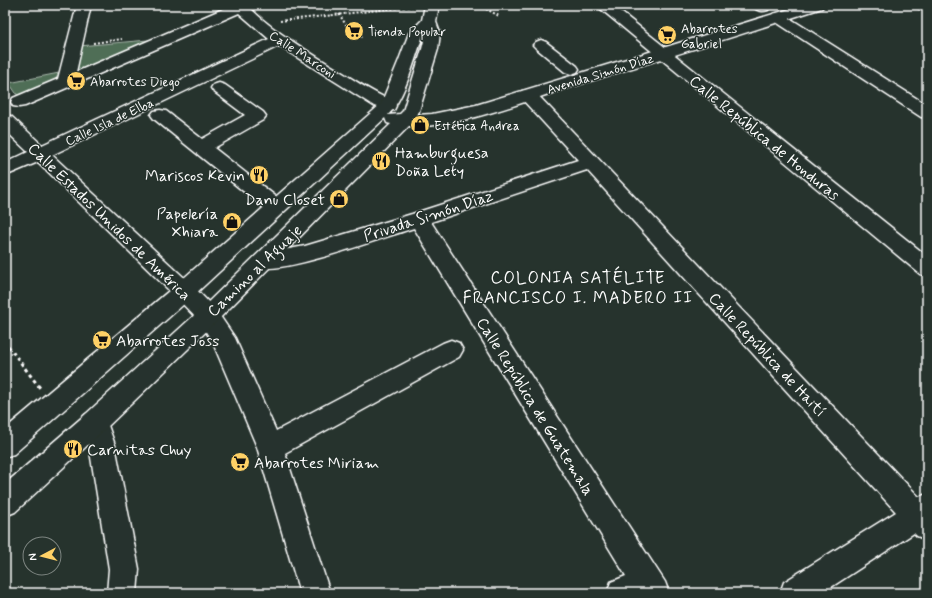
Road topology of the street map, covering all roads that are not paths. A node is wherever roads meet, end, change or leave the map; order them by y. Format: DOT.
graph roads {
  1 [pos="84,5"];
  2 [pos="603,5"];
  3 [pos="817,5"];
  4 [pos="923,5"];
  5 [pos="240,6"];
  6 [pos="927,7"];
  7 [pos="768,9"];
  8 [pos="428,11"];
  9 [pos="279,40"];
  10 [pos="649,43"];
  11 [pos="541,45"];
  12 [pos="663,54"];
  13 [pos="571,69"];
  14 [pos="65,83"];
  15 [pos="219,88"];
  16 [pos="528,95"];
  17 [pos="19,102"];
  18 [pos="379,106"];
  19 [pos="927,113"];
  20 [pos="160,115"];
  21 [pos="407,116"];
  22 [pos="5,120"];
  23 [pos="202,147"];
  24 [pos="40,154"];
  25 [pos="590,163"];
  26 [pos="5,170"];
  27 [pos="276,207"];
  28 [pos="419,219"];
  29 [pos="265,260"];
  30 [pos="927,268"];
  31 [pos="184,291"];
  32 [pos="208,316"];
  33 [pos="451,350"];
  34 [pos="95,422"];
  35 [pos="5,445"];
  36 [pos="270,447"];
  37 [pos="5,502"];
  38 [pos="924,516"];
  39 [pos="641,589"];
  40 [pos="122,593"];
  41 [pos="315,593"];
  42 [pos="795,593"];
  1 -- 14 [label="street"];
  2 -- 10 [label="street, Calle República de Honduras"];
  3 -- 7 [label="street, Avenida Simón Díaz"];
  4 -- 6 [label="street"];
  5 -- 9 [label="street, Calle Marconi"];
  5 -- 14 [label="street"];
  7 -- 10 [label="street, Avenida Simón Díaz"];
  7 -- 12 [label="street, Avenida Simón Díaz"];
  7 -- 19 [label="street"];
  8 -- 18 [label="street, Camino al Aguaje"];
  8 -- 21 [label="street, Camino al Aguaje"];
  9 -- 18 [label="street, Calle Marconi"];
  9 -- 24 [label="street, Calle Isla de Elba"];
  10 -- 12 [label="street, Calle República de Honduras"];
  10 -- 13 [label="street, Avenida Simón Díaz"];
  11 -- 13 [label="street"];
  12 -- 16 [label="street, Avenida Simón Díaz"];
  12 -- 30 [label="street, Calle República de Honduras"];
  13 -- 21 [label="street, Avenida Simón Díaz"];
  14 -- 17 [label="street"];
  15 -- 23 [label="street"];
  16 -- 21 [label="street, Avenida Simón Díaz"];
  16 -- 25 [label="street, Calle República de Haití"];
  18 -- 21 [label="street, Avenida Simón Díaz"];
  18 -- 27 [label="street, Camino al Aguaje"];
  20 -- 23 [label="street"];
  21 -- 29 [label="street, Camino al Aguaje"];
  22 -- 24 [label="street, Calle Estados Unidos de América"];
  23 -- 27 [label="street"];
  24 -- 26 [label="street, Calle Isla de Elba"];
  24 -- 31 [label="street, Calle Estados Unidos de América"];
  25 -- 28 [label="street, Privada Simón Díaz"];
  25 -- 38 [label="street, Calle República de Haití"];
  27 -- 31 [label="street, Camino al Aguaje"];
  28 -- 29 [label="street, Privada Simón Díaz"];
  28 -- 39 [label="street, Calle República de Guatemala"];
  29 -- 32 [label="street, Camino al Aguaje"];
  31 -- 32 [label="street, Calle Estados Unidos de América"];
  31 -- 35 [label="street, Camino al Aguaje"];
  32 -- 34 [label="street, Camino al Aguaje"];
  32 -- 36 [label="street, Calle Estados Unidos de América"];
  33 -- 36 [label="street"];
  34 -- 37 [label="street, Camino al Aguaje"];
  34 -- 40 [label="street"];
  36 -- 41 [label="street, Calle Estados Unidos de América"];
  38 -- 42 [label="street"];
}
